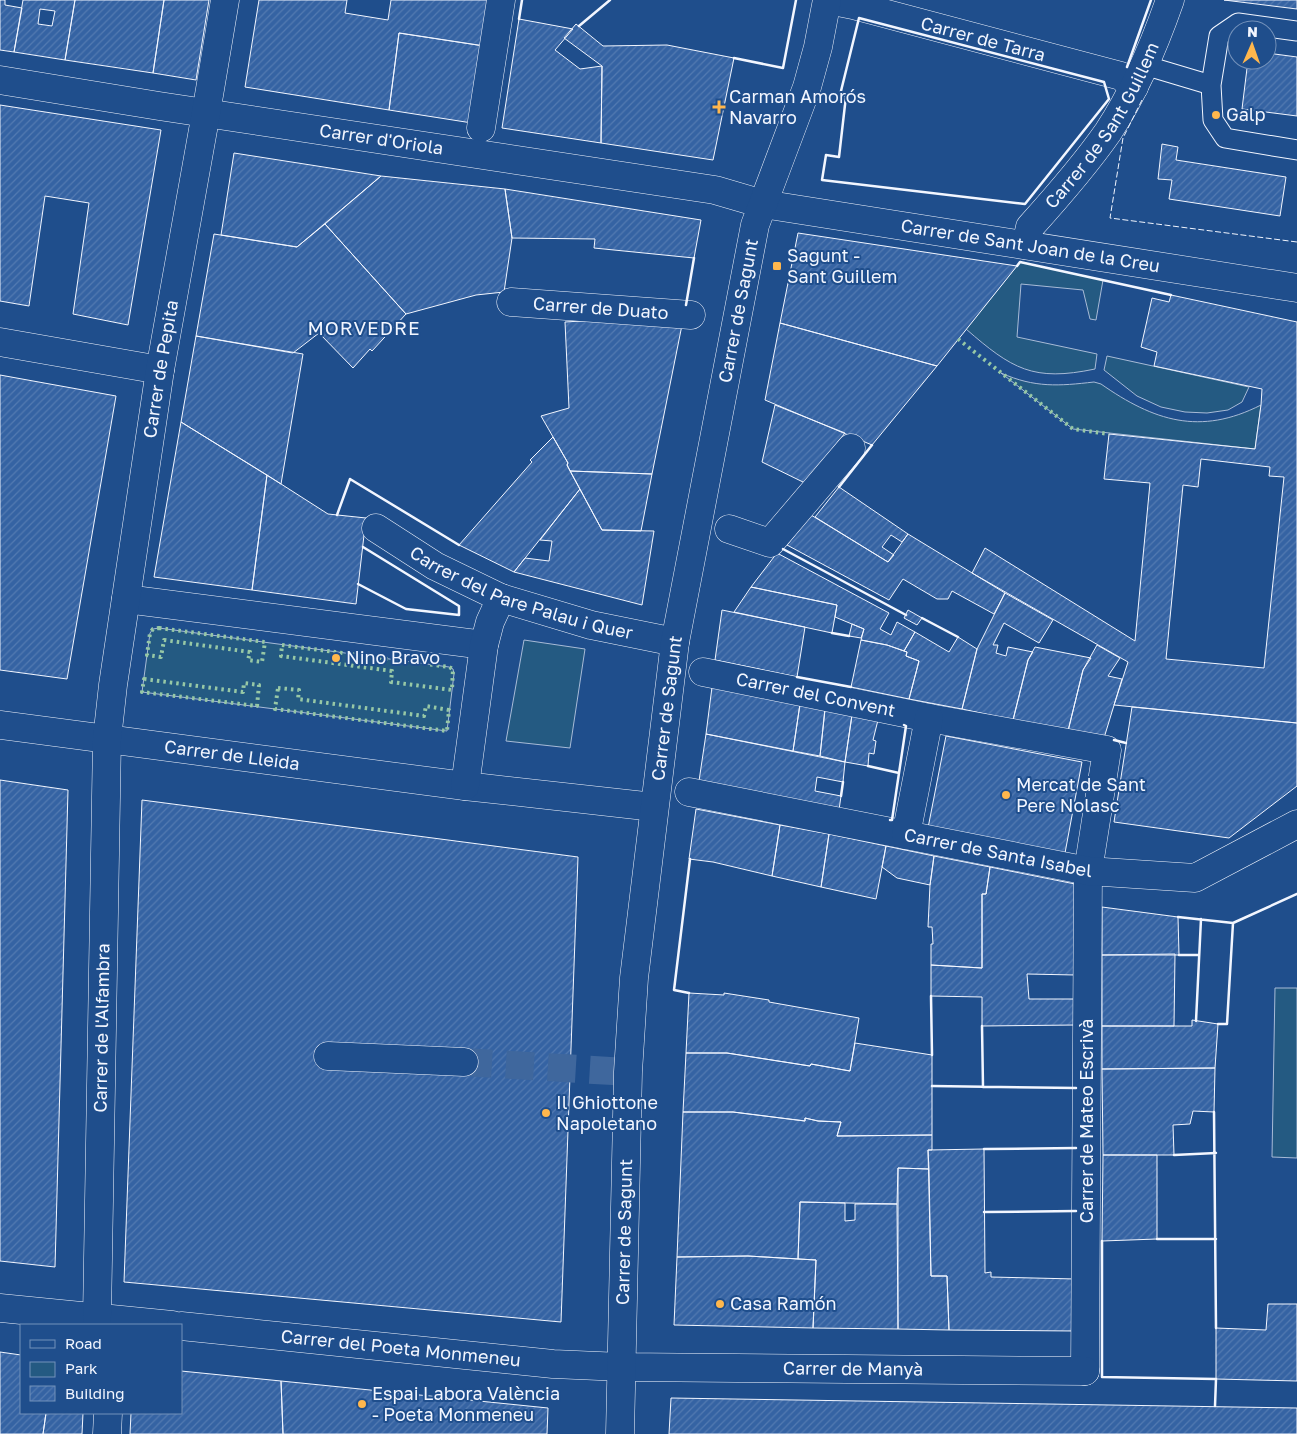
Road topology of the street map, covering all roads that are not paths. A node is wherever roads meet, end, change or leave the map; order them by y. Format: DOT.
graph roads {
  1 [pos="225,0"];
  2 [pos="501,0"];
  3 [pos="828,0"];
  4 [pos="1170,0"];
  5 [pos="1297,31"];
  6 [pos="1139,76"];
  7 [pos="0,80"];
  8 [pos="1210,85"];
  9 [pos="206,113"];
  10 [pos="481,128"];
  11 [pos="1297,150"];
  12 [pos="762,204"];
  13 [pos="1026,246"];
  14 [pos="1297,288"];
  15 [pos="511,302"];
  16 [pos="691,315"];
  17 [pos="0,342"];
  18 [pos="160,370"];
  19 [pos="851,448"];
  20 [pos="376,528"];
  21 [pos="729,529"];
  22 [pos="501,598"];
  23 [pos="126,599"];
  24 [pos="675,642"];
  25 [pos="484,645"];
  26 [pos="703,672"];
  27 [pos="929,718"];
  28 [pos="0,725"];
  29 [pos="106,739"];
  30 [pos="465,786"];
  31 [pos="689,792"];
  32 [pos="654,807"];
  33 [pos="1297,824"];
  34 [pos="906,835"];
  35 [pos="1088,871"];
  36 [pos="328,1056"];
  37 [pos="464,1062"];
  38 [pos="0,1308"];
  39 [pos="97,1318"];
  40 [pos="161,1324"];
  41 [pos="182,1326"];
  42 [pos="622,1367"];
  43 [pos="1085,1371"];
  44 [pos="108,1414"];
  45 [pos="107,1434"];
  46 [pos="620,1434"];
  1 -- 9 [label="street, Carrer de Pepita"];
  2 -- 10 [label="street"];
  3 -- 6 [label="street, Carrer de Tarra"];
  3 -- 12 [label="street, Carrer de Sagunt"];
  4 -- 6 [label="street, Carrer de Sant Guillem"];
  5 -- 8 [label="lane"];
  6 -- 8 [label="lane"];
  6 -- 13 [label="street, Carrer de Sant Guillem"];
  7 -- 9 [label="street, Carrer d'Oriola"];
  8 -- 11 [label="lane"];
  9 -- 12 [label="street, Carrer d'Oriola"];
  9 -- 18 [label="street, Carrer de Pepita"];
  12 -- 13 [label="street, Carrer de Sant Joan de la Creu"];
  12 -- 24 [label="street, Carrer de Sagunt"];
  13 -- 14 [label="street, Carrer de Sant Joan de la Creu"];
  15 -- 16 [label="street, Carrer de Duato"];
  17 -- 18 [label="street"];
  18 -- 23 [label="street, Carrer de Pepita"];
  19 -- 21 [label="street"];
  20 -- 22 [label="street, Carrer del Pare Palau i Quer"];
  22 -- 24 [label="street, Carrer del Pare Palau i Quer"];
  22 -- 25 [label="street"];
  23 -- 25 [label="street"];
  23 -- 29 [label="street, Carrer de Pepita"];
  24 -- 32 [label="street, Carrer de Sagunt"];
  25 -- 30 [label="street"];
  26 -- 27 [label="street, Carrer del Convent"];
  27 -- 34 [label="street"];
  27 -- 35 [label="street, Carrer del Convent"];
  28 -- 29 [label="street, Carrer de Lleida"];
  29 -- 30 [label="street, Carrer de Lleida"];
  29 -- 39 [label="street, Carrer de l'Alfambra"];
  30 -- 32 [label="street, Carrer de Lleida"];
  31 -- 34 [label="street, Carrer de Santa Isabel"];
  32 -- 42 [label="street, Carrer de Sagunt"];
  33 -- 35 [label="street, Carrer de Santa Isabel"];
  34 -- 35 [label="street, Carrer de Santa Isabel"];
  35 -- 43 [label="street, Carrer de Mateo Escrivà"];
  36 -- 37 [label="street"];
  38 -- 39 [label="street"];
  39 -- 40 [label="street"];
  41 -- 42 [label="street, Carrer del Poeta Monmeneu"];
  42 -- 43 [label="street, Carrer de Manyà"];
  42 -- 46 [label="street, Carrer de Sagunt"];
  44 -- 45 [label="street"];
}
